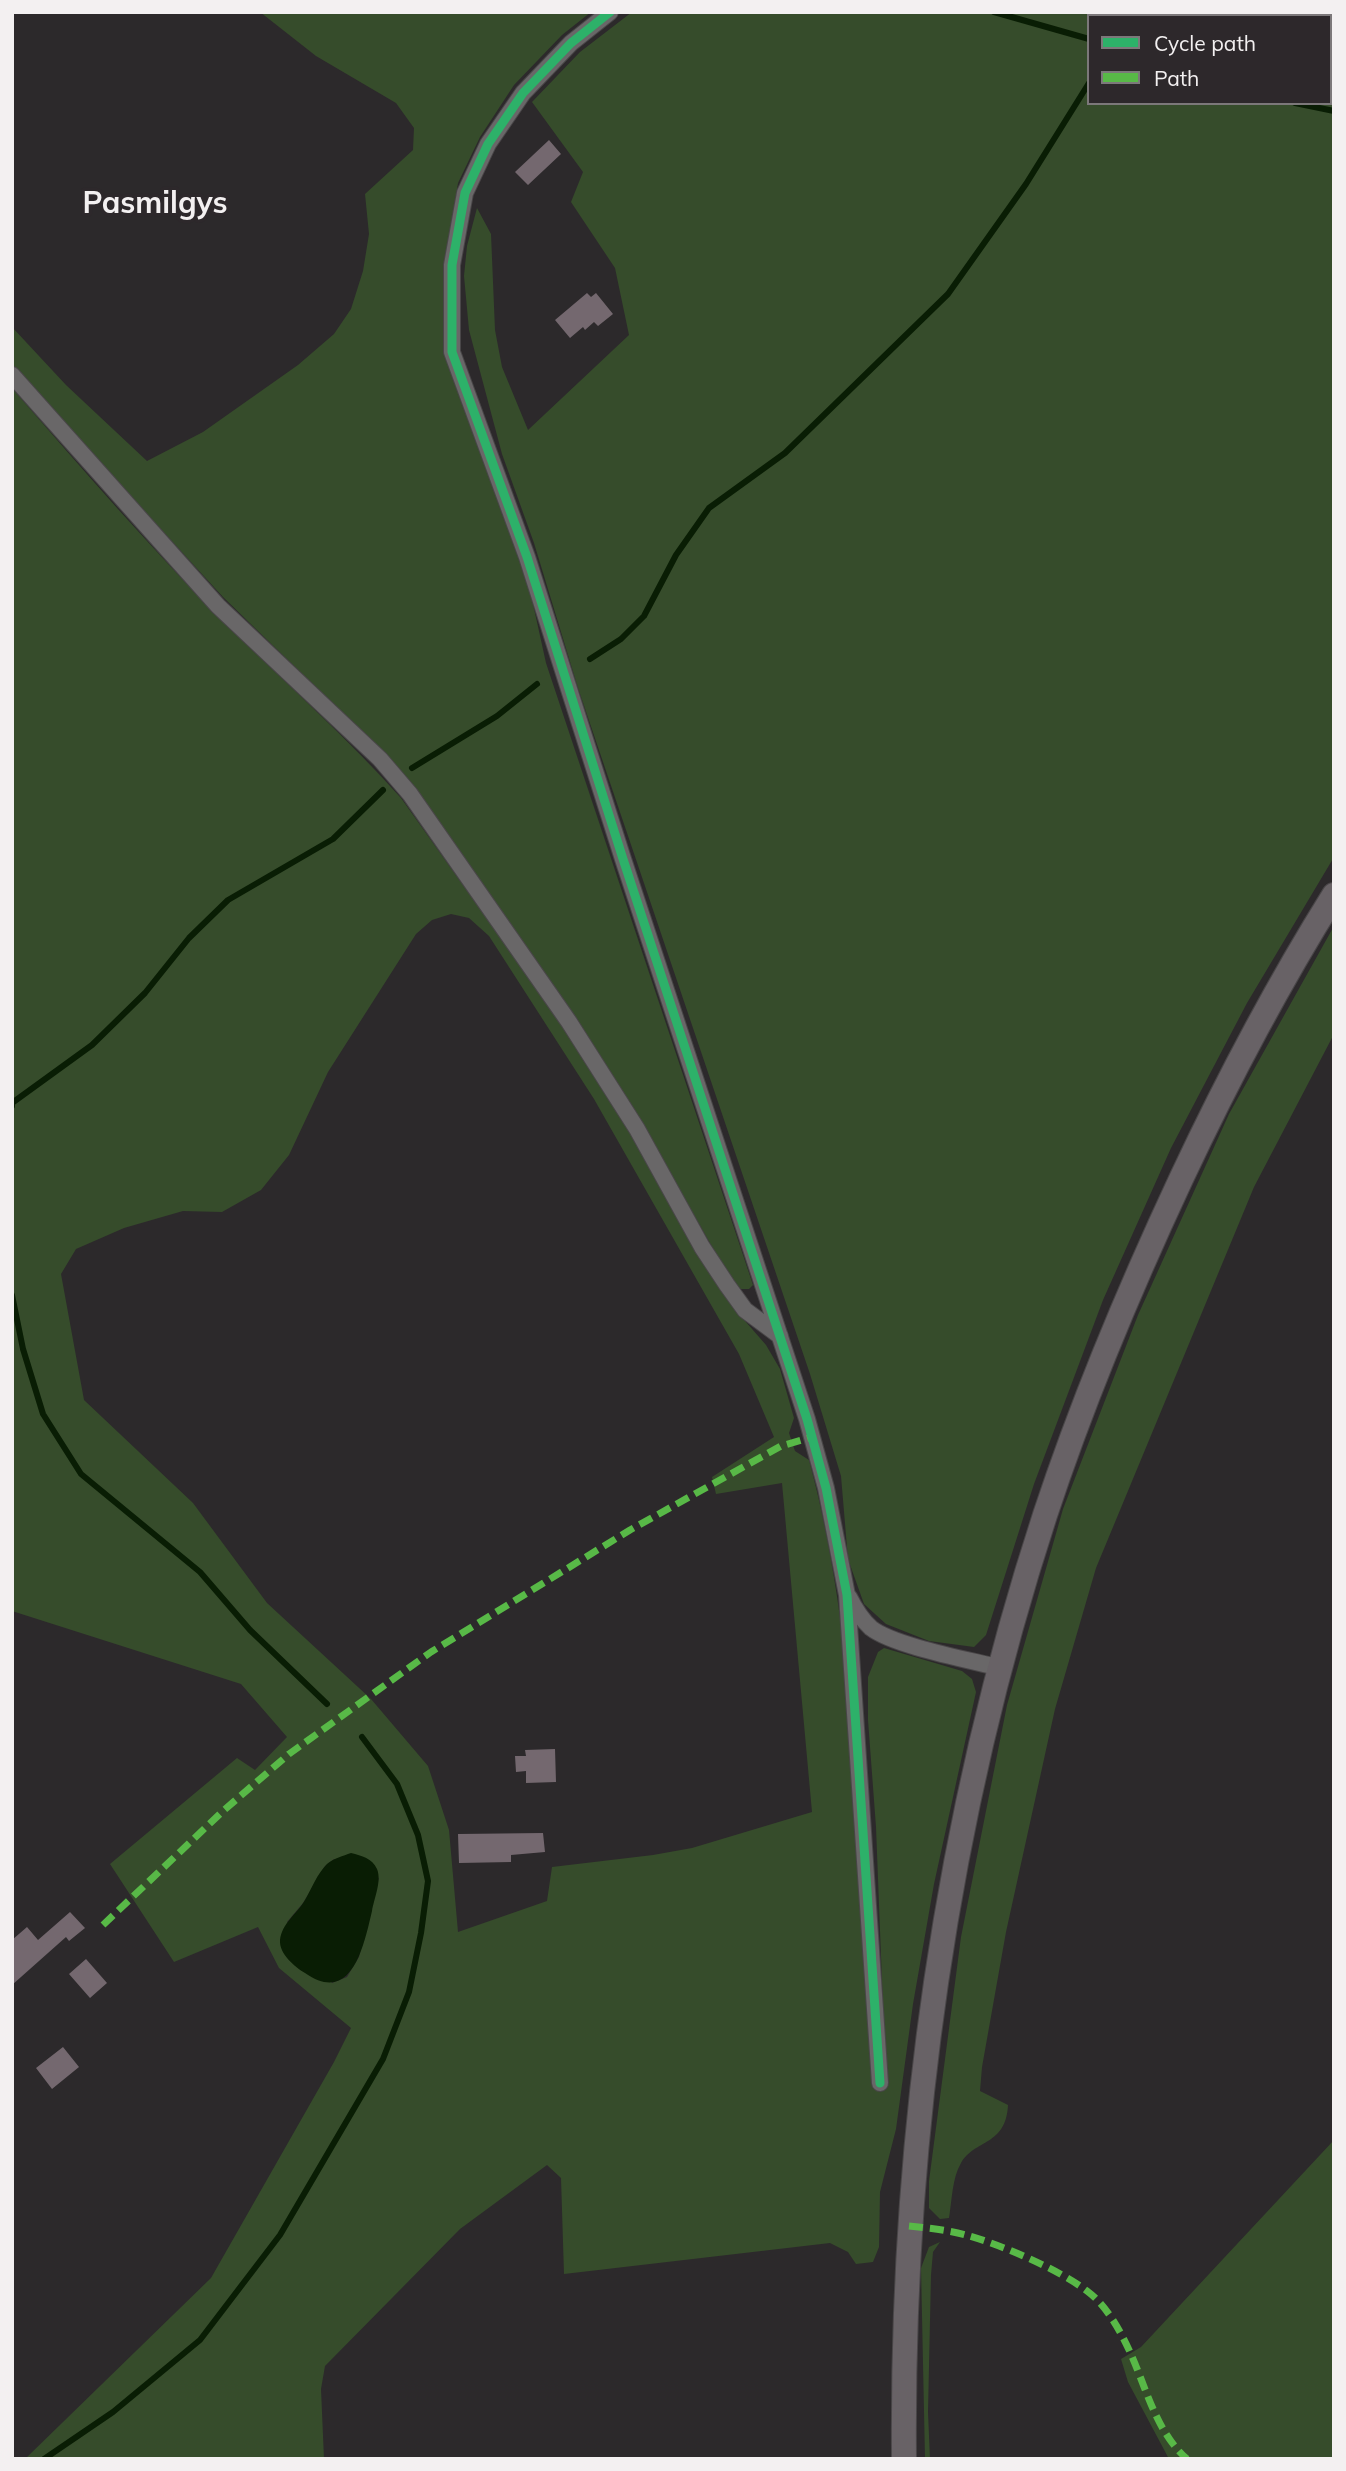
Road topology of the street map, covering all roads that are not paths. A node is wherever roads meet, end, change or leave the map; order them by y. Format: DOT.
graph roads {
  1 [pos="610,12"];
  2 [pos="12,375"];
  3 [pos="1334,895"];
  4 [pos="780,1336"];
  5 [pos="847,1595"];
  6 [pos="1001,1668"];
  7 [pos="880,2083"];
  8 [pos="904,2459"];
  1 -- 4 [label="street"];
  2 -- 4 [label="street"];
  3 -- 6 [label="main road"];
  4 -- 5 [label="street"];
  5 -- 6 [label="street"];
  5 -- 7 [label="street"];
  6 -- 8 [label="main road"];
}
